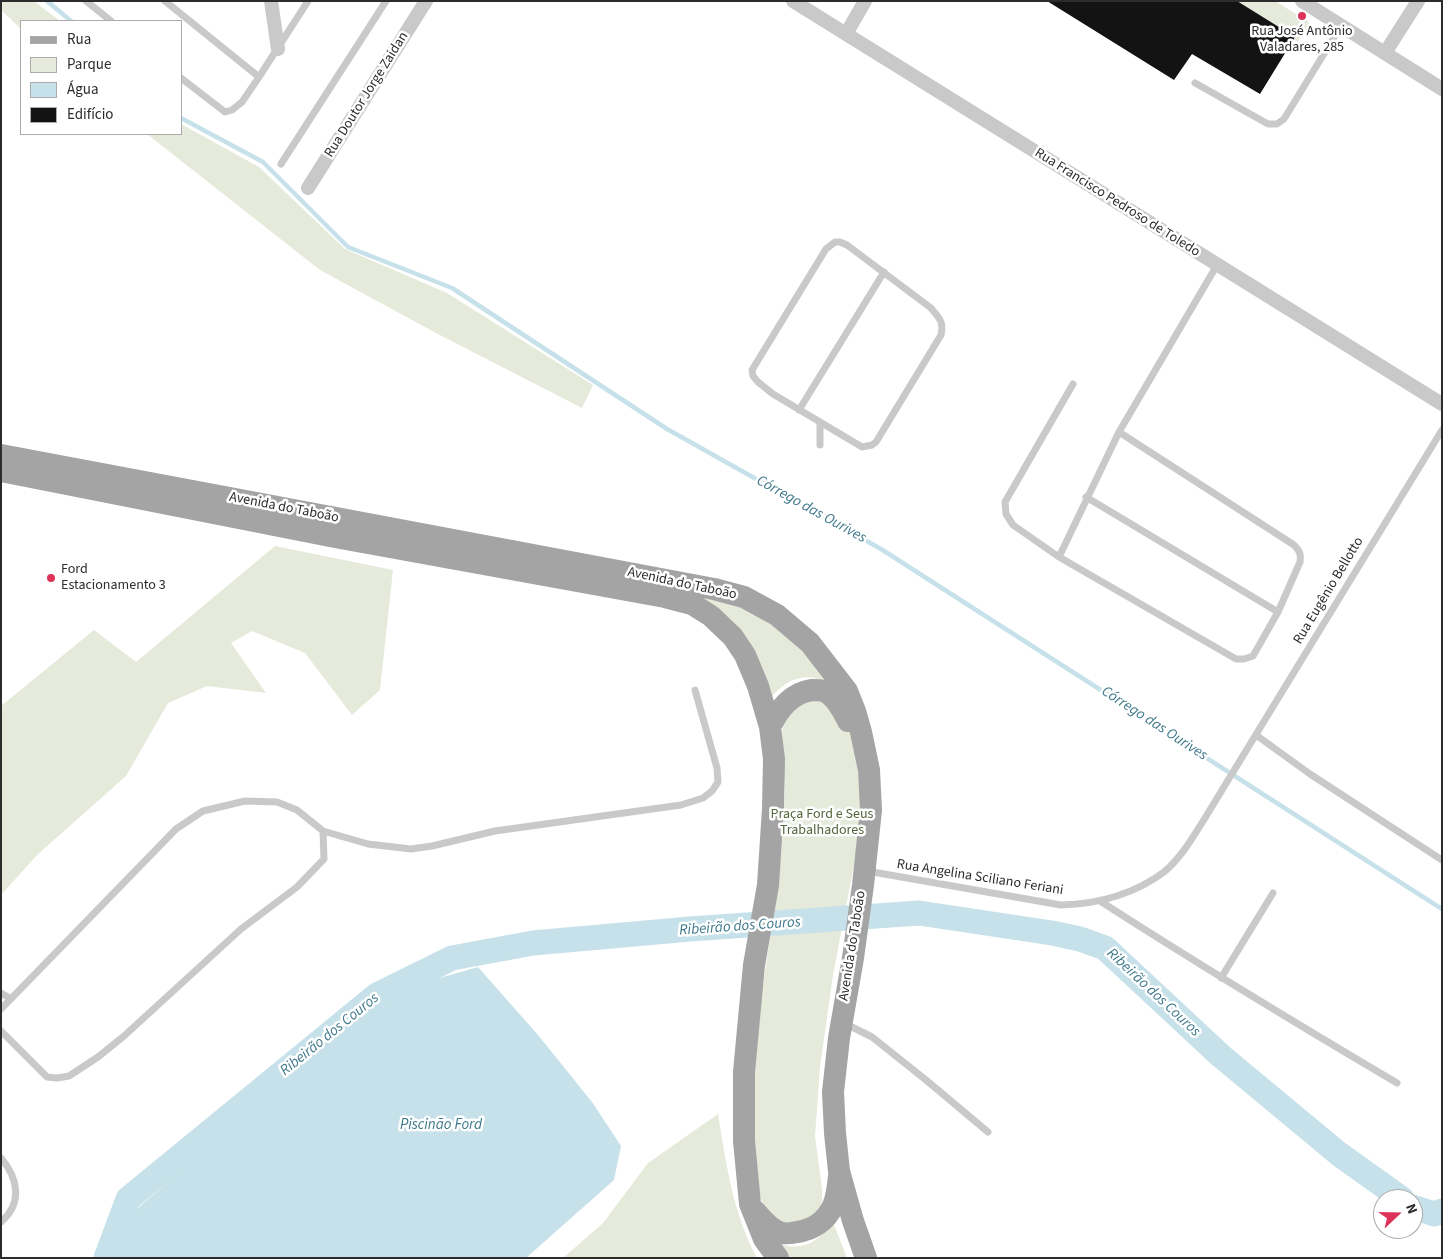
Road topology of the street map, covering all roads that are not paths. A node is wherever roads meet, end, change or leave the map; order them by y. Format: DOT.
graph roads {
  1 [pos="86,1"];
  2 [pos="164,1"];
  3 [pos="272,1"];
  4 [pos="308,1"];
  5 [pos="386,1"];
  6 [pos="426,1"];
  7 [pos="792,1"];
  8 [pos="865,1"];
  9 [pos="1302,1"];
  10 [pos="1418,1"];
  11 [pos="110,20"];
  12 [pos="1341,26"];
  13 [pos="846,34"];
  14 [pos="278,49"];
  15 [pos="1385,53"];
  16 [pos="260,77"];
  17 [pos="182,79"];
  18 [pos="1195,83"];
  19 [pos="1442,89"];
  20 [pos="281,164"];
  21 [pos="308,188"];
  22 [pos="1218,265"];
  23 [pos="884,272"];
  24 [pos="1073,384"];
  25 [pos="1442,404"];
  26 [pos="799,410"];
  27 [pos="820,422"];
  28 [pos="1442,430"];
  29 [pos="1119,432"];
  30 [pos="820,445"];
  31 [pos="1,456"];
  32 [pos="1,471"];
  33 [pos="1086,497"];
  34 [pos="1059,556"];
  35 [pos="1278,612"];
  36 [pos="831,685"];
  37 [pos="695,690"];
  38 [pos="770,727"];
  39 [pos="1256,735"];
  40 [pos="1238,765"];
  41 [pos="322,831"];
  42 [pos="1442,860"];
  43 [pos="864,878"];
  44 [pos="1273,893"];
  45 [pos="1100,901"];
  46 [pos="1222,978"];
  47 [pos="1,993"];
  48 [pos="11,999"];
  49 [pos="1,1009"];
  50 [pos="842,1022"];
  51 [pos="1,1031"];
  52 [pos="1397,1083"];
  53 [pos="988,1132"];
  54 [pos="1,1158"];
  55 [pos="839,1171"];
  56 [pos="750,1204"];
  57 [pos="1,1222"];
  58 [pos="778,1258"];
  59 [pos="866,1258"];
  1 -- 11 [label="lane"];
  2 -- 16 [label="lane"];
  3 -- 14 [label="street"];
  4 -- 14 [label="lane"];
  5 -- 20 [label="lane"];
  6 -- 21 [label="street, Rua Doutor Jorge Zaidan"];
  7 -- 13 [label="street, Rua Francisco Pedroso de Toledo"];
  8 -- 13 [label="street"];
  9 -- 12 [label="street"];
  10 -- 15 [label="street"];
  12 -- 15 [label="street"];
  12 -- 18 [label="lane"];
  13 -- 22 [label="street, Rua Francisco Pedroso de Toledo"];
  14 -- 16 [label="lane"];
  15 -- 19 [label="street"];
  16 -- 17 [label="lane"];
  22 -- 25 [label="street, Rua Francisco Pedroso de Toledo"];
  22 -- 29 [label="lane"];
  23 -- 26 [label="lane"];
  23 -- 26 [label="lane"];
  23 -- 27 [label="lane"];
  24 -- 34 [label="lane"];
  26 -- 27 [label="lane"];
  27 -- 30 [label="lane"];
  28 -- 39 [label="lane, Rua Eugênio Bellotto"];
  29 -- 33 [label="lane"];
  29 -- 35 [label="lane"];
  31 -- 36 [label="main road, Avenida do Taboão"];
  32 -- 38 [label="main road, Avenida do Taboão"];
  33 -- 34 [label="lane"];
  33 -- 35 [label="lane"];
  34 -- 35 [label="lane"];
  36 -- 38 [label="main road"];
  36 -- 43 [label="main road, Avenida do Taboão"];
  37 -- 41 [label="lane"];
  38 -- 56 [label="main road, Avenida do Taboão"];
  39 -- 40 [label="lane, Rua Eugênio Bellotto"];
  39 -- 42 [label="lane"];
  40 -- 45 [label="lane, Rua Angelina Sciliano Feriani"];
  41 -- 48 [label="lane"];
  41 -- 51 [label="lane"];
  43 -- 45 [label="lane, Rua Angelina Sciliano Feriani"];
  43 -- 50 [label="main road, Avenida do Taboão"];
  44 -- 46 [label="lane"];
  45 -- 46 [label="lane"];
  46 -- 52 [label="lane"];
  47 -- 48 [label="lane"];
  48 -- 49 [label="lane"];
  50 -- 53 [label="lane"];
  50 -- 55 [label="main road, Avenida do Taboão"];
  54 -- 57 [label="lane"];
  55 -- 56 [label="main road"];
  55 -- 59 [label="main road, Avenida do Taboão"];
  56 -- 58 [label="main road, Avenida do Taboão"];
}
